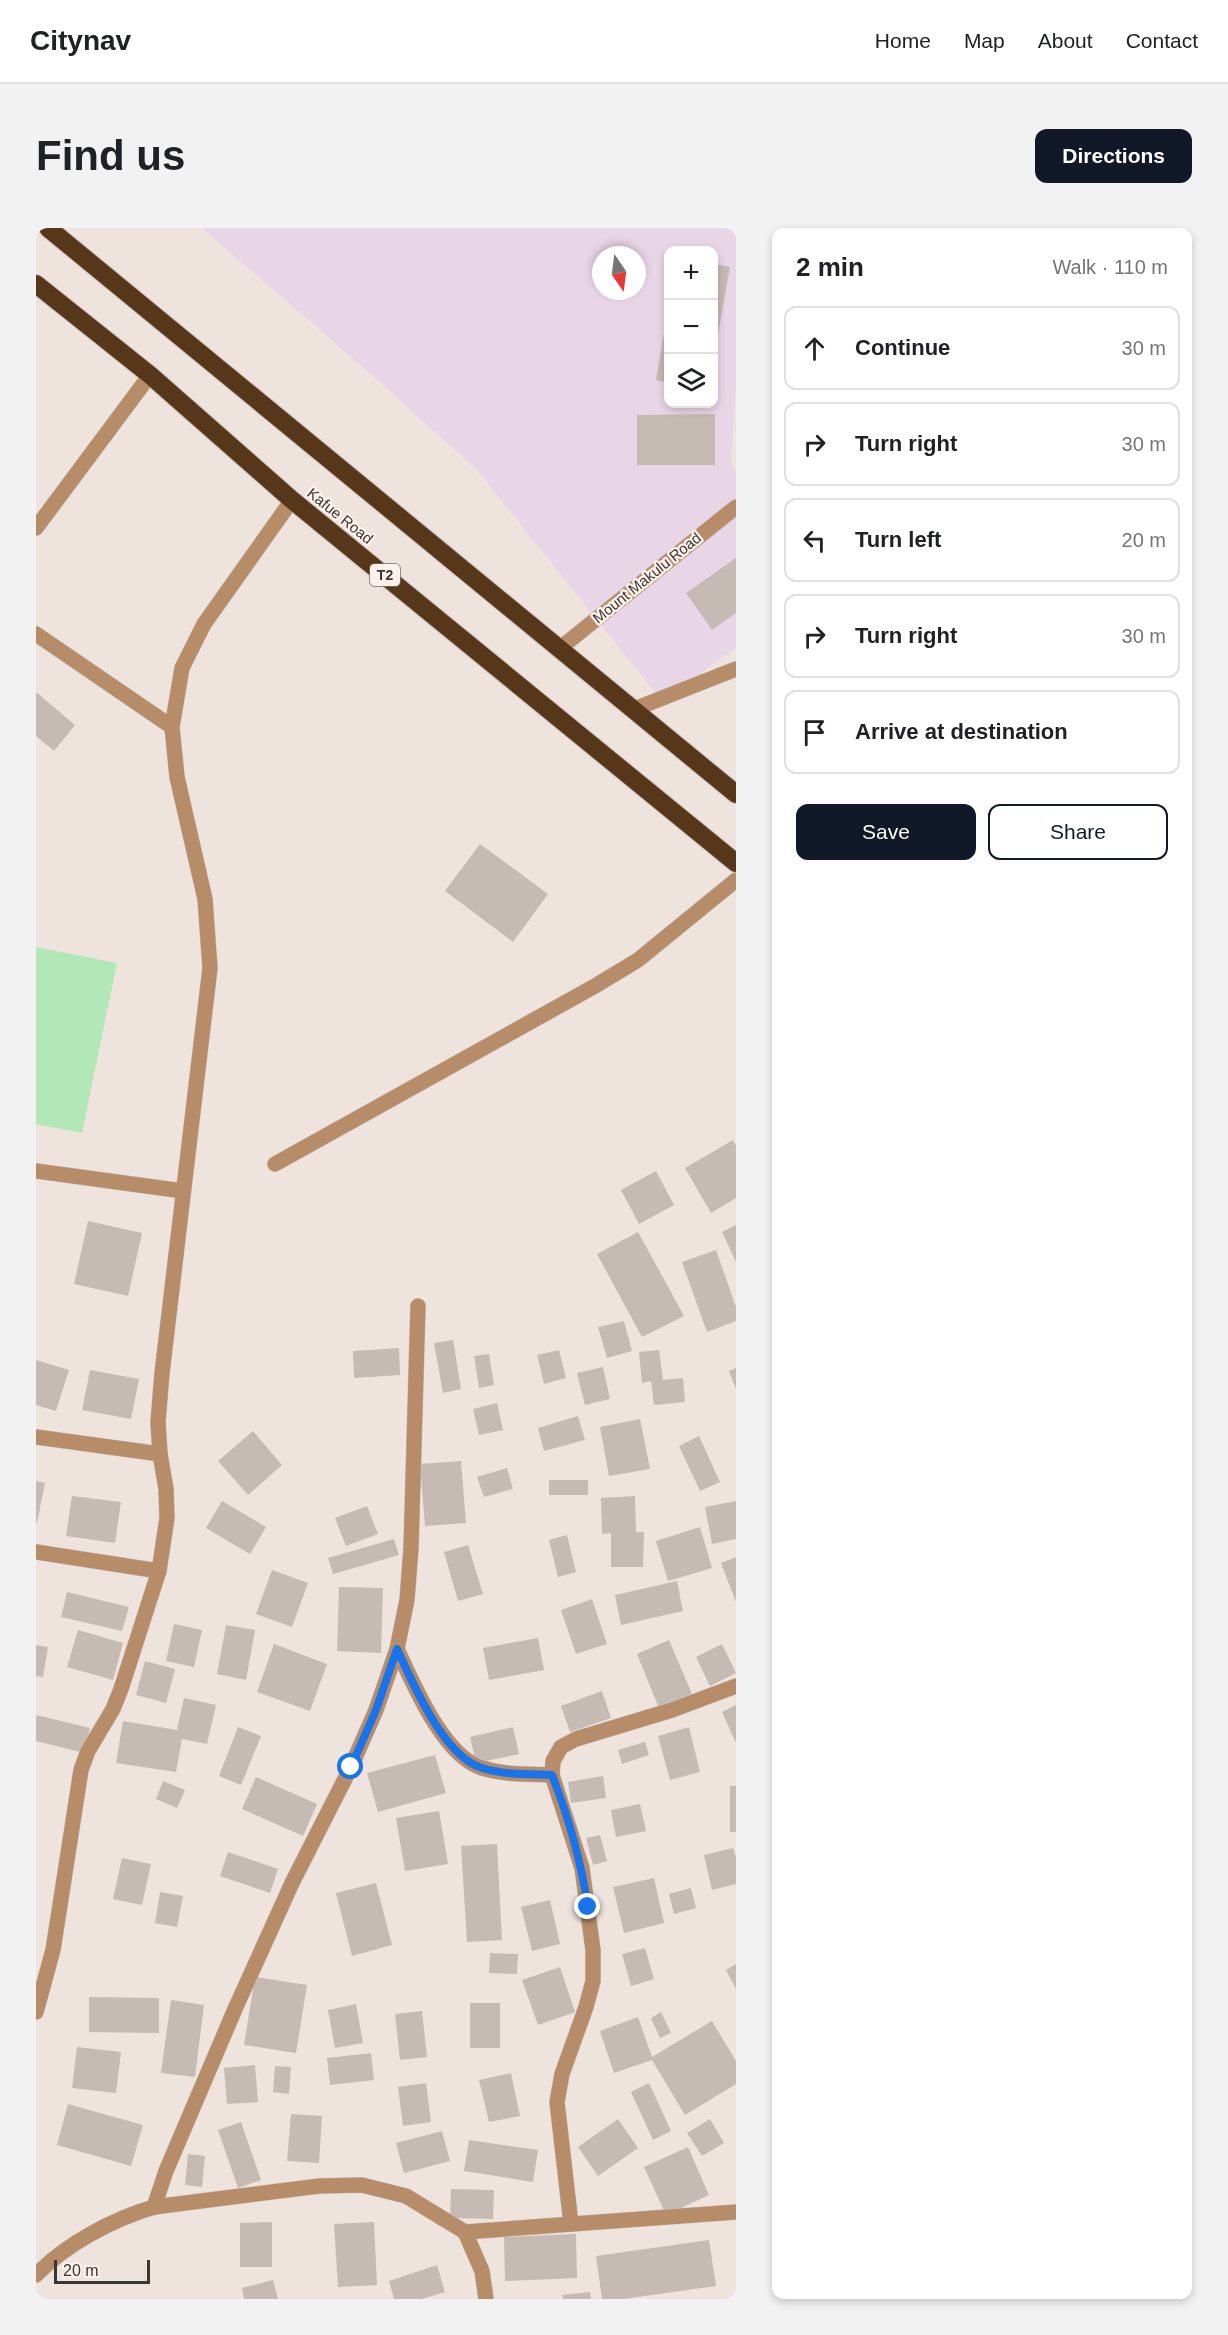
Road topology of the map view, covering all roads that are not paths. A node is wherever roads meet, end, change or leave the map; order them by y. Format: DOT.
graph roads {
  1 [pos="48,228"];
  2 [pos="36,284"];
  3 [pos="150,375"];
  4 [pos="292,500"];
  5 [pos="736,507"];
  6 [pos="36,528"];
  7 [pos="36,634"];
  8 [pos="559,649"];
  9 [pos="736,669"];
  10 [pos="632,710"];
  11 [pos="172,727"];
  12 [pos="736,794"];
  13 [pos="736,863"];
  14 [pos="736,880"];
  15 [pos="275,1164"];
  16 [pos="36,1171"];
  17 [pos="183,1191"];
  18 [pos="418,1306"];
  19 [pos="36,1437"];
  20 [pos="160,1454"];
  21 [pos="36,1552"];
  22 [pos="159,1571"];
  23 [pos="397,1649"];
  24 [pos="736,1686"];
  25 [pos="552,1775"];
  26 [pos="36,2012"];
  27 [pos="154,2207"];
  28 [pos="736,2212"];
  29 [pos="571,2224"];
  30 [pos="465,2232"];
  31 [pos="36,2275"];
  32 [pos="486,2299"];
  1 -- 8 [label="highway"];
  2 -- 3 [label="highway, Kafue Road / T2"];
  3 -- 4 [label="highway, Kafue Road / T2"];
  3 -- 6 [label="street"];
  4 -- 11 [label="street"];
  4 -- 13 [label="highway, Kafue Road / T2"];
  5 -- 8 [label="street, Mount Makulu Road"];
  7 -- 11 [label="street"];
  8 -- 10 [label="highway"];
  9 -- 10 [label="street"];
  10 -- 12 [label="highway"];
  11 -- 17 [label="street"];
  14 -- 15 [label="street"];
  16 -- 17 [label="street"];
  17 -- 20 [label="street"];
  18 -- 23 [label="street"];
  19 -- 20 [label="street"];
  20 -- 22 [label="street"];
  21 -- 22 [label="street"];
  22 -- 26 [label="street"];
  23 -- 25 [label="street"];
  23 -- 27 [label="street"];
  24 -- 25 [label="street"];
  25 -- 29 [label="street"];
  27 -- 30 [label="street"];
  27 -- 31 [label="street"];
  28 -- 29 [label="street"];
  29 -- 30 [label="street"];
  30 -- 32 [label="street"];
}
